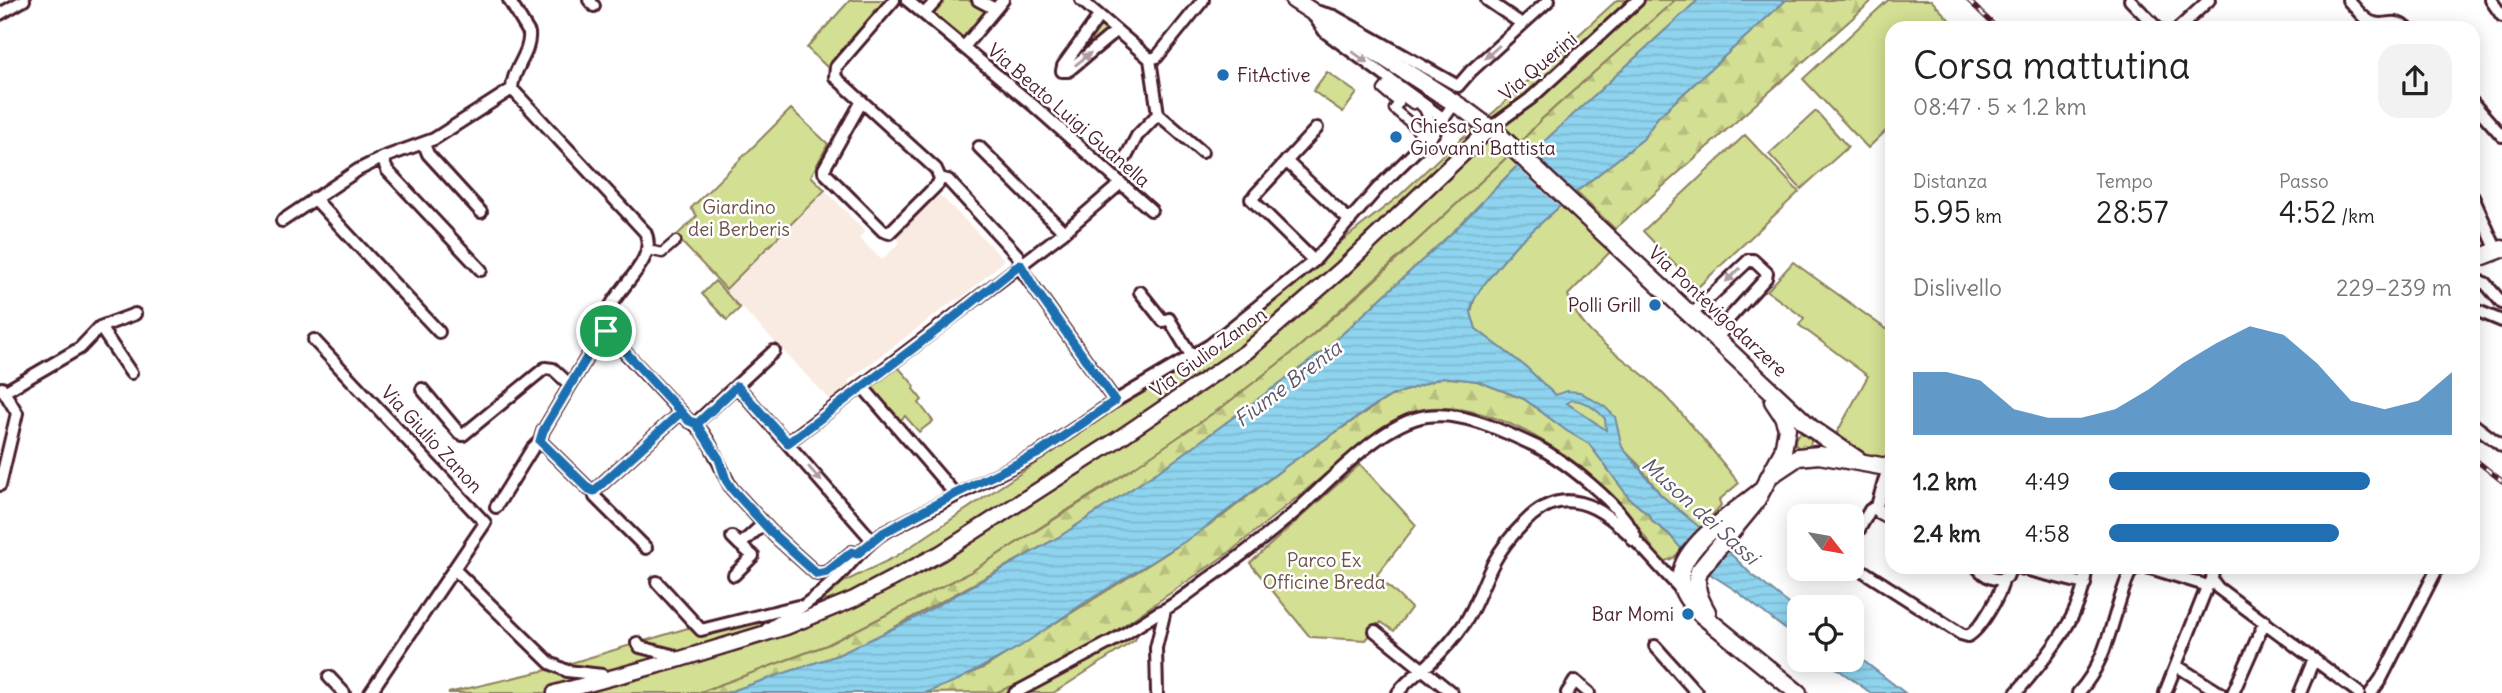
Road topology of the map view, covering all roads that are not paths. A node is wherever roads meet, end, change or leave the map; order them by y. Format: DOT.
graph roads {
  1 [pos="24,0"];
  2 [pos="509,0"];
  3 [pos="894,0"];
  4 [pos="907,0"];
  5 [pos="937,0"];
  6 [pos="978,0"];
  7 [pos="1081,0"];
  8 [pos="1202,0"];
  9 [pos="1294,0"];
  10 [pos="1487,0"];
  11 [pos="1549,0"];
  12 [pos="1638,0"];
  13 [pos="2130,0"];
  14 [pos="2209,0"];
  15 [pos="2348,0"];
  16 [pos="2491,0"];
  17 [pos="999,5"];
  18 [pos="1311,11"];
  19 [pos="0,14"];
  20 [pos="924,14"];
  21 [pos="1099,16"];
  22 [pos="2502,16"];
  23 [pos="2150,21"];
  24 [pos="2186,21"];
  25 [pos="2370,21"];
  26 [pos="1522,24"];
  27 [pos="1116,31"];
  28 [pos="964,47"];
  29 [pos="1150,59"];
  30 [pos="512,89"];
  31 [pos="1383,90"];
  32 [pos="1455,98"];
  33 [pos="862,102"];
  34 [pos="1428,109"];
  35 [pos="2480,111"];
  36 [pos="1158,114"];
  37 [pos="1444,119"];
  38 [pos="1317,128"];
  39 [pos="1494,132"];
  40 [pos="1432,135"];
  41 [pos="2502,136"];
  42 [pos="424,144"];
  43 [pos="979,146"];
  44 [pos="1202,152"];
  45 [pos="1126,157"];
  46 [pos="382,158"];
  47 [pos="1286,161"];
  48 [pos="940,178"];
  49 [pos="1121,183"];
  50 [pos="314,198"];
  51 [pos="1151,210"];
  52 [pos="2480,211"];
  53 [pos="481,212"];
  54 [pos="1350,221"];
  55 [pos="282,222"];
  56 [pos="1064,232"];
  57 [pos="676,241"];
  58 [pos="648,250"];
  59 [pos="2500,250"];
  60 [pos="2480,257"];
  61 [pos="1314,261"];
  62 [pos="1020,264"];
  63 [pos="481,271"];
  64 [pos="2480,283"];
  65 [pos="1140,292"];
  66 [pos="2502,303"];
  67 [pos="2480,312"];
  68 [pos="135,314"];
  69 [pos="1691,315"];
  70 [pos="2502,321"];
  71 [pos="100,327"];
  72 [pos="606,331"];
  73 [pos="439,332"];
  74 [pos="1716,338"];
  75 [pos="314,340"];
  76 [pos="774,351"];
  77 [pos="1192,357"];
  78 [pos="131,373"];
  79 [pos="570,385"];
  80 [pos="737,386"];
  81 [pos="862,386"];
  82 [pos="2,389"];
  83 [pos="422,389"];
  84 [pos="1770,394"];
  85 [pos="1115,401"];
  86 [pos="681,412"];
  87 [pos="696,423"];
  88 [pos="2480,429"];
  89 [pos="1813,430"];
  90 [pos="1787,439"];
  91 [pos="540,441"];
  92 [pos="788,443"];
  93 [pos="2501,445"];
  94 [pos="1803,457"];
  95 [pos="1861,462"];
  96 [pos="1885,467"];
  97 [pos="1772,475"];
  98 [pos="1885,483"];
  99 [pos="0,485"];
  100 [pos="1762,490"];
  101 [pos="594,491"];
  102 [pos="955,494"];
  103 [pos="1748,501"];
  104 [pos="1877,506"];
  105 [pos="496,507"];
  106 [pos="1885,516"];
  107 [pos="1864,521"];
  108 [pos="764,524"];
  109 [pos="1718,534"];
  110 [pos="872,540"];
  111 [pos="1633,540"];
  112 [pos="646,548"];
  113 [pos="857,554"];
  114 [pos="454,569"];
  115 [pos="1675,570"];
  116 [pos="1864,572"];
  117 [pos="1984,574"];
  118 [pos="2010,574"];
  119 [pos="2043,574"];
  120 [pos="2086,574"];
  121 [pos="2130,574"];
  122 [pos="2175,574"];
  123 [pos="2210,574"];
  124 [pos="2434,574"];
  125 [pos="734,575"];
  126 [pos="2003,580"];
  127 [pos="657,582"];
  128 [pos="2207,582"];
  129 [pos="2085,584"];
  130 [pos="807,605"];
  131 [pos="1165,610"];
  132 [pos="1711,621"];
  133 [pos="2264,621"];
  134 [pos="1375,631"];
  135 [pos="764,634"];
  136 [pos="637,643"];
  137 [pos="1655,646"];
  138 [pos="2314,659"];
  139 [pos="677,660"];
  140 [pos="2177,666"];
  141 [pos="1423,669"];
  142 [pos="329,677"];
  143 [pos="605,679"];
  144 [pos="344,693"];
  145 [pos="370,693"];
  146 [pos="555,693"];
  147 [pos="1015,693"];
  148 [pos="1157,693"];
  149 [pos="1398,693"];
  150 [pos="1452,693"];
  151 [pos="1567,693"];
  152 [pos="1589,693"];
  153 [pos="1697,693"];
  154 [pos="1798,693"];
  155 [pos="2016,693"];
  156 [pos="2078,693"];
  157 [pos="2165,693"];
  158 [pos="2220,693"];
  159 [pos="2233,693"];
  160 [pos="2300,693"];
  161 [pos="2359,693"];
  162 [pos="2371,693"];
  1 -- 19 [label="street"];
  2 -- 30 [label="street"];
  3 -- 33 [label="street"];
  4 -- 20 [label="street, Via Beato Luigi Guanella"];
  5 -- 20 [label="street"];
  6 -- 17 [label="street"];
  7 -- 21 [label="street"];
  8 -- 29 [label="street"];
  9 -- 18 [label="main road"];
  10 -- 26 [label="street"];
  11 -- 26 [label="street, Via Giulio Zanon"];
  12 -- 39 [label="street, Via Querini"];
  13 -- 23 [label="street"];
  14 -- 24 [label="street"];
  15 -- 25 [label="street"];
  16 -- 22 [label="street"];
  17 -- 28 [label="street"];
  18 -- 32 [label="street"];
  18 -- 34 [label="street, one-way"];
  18 -- 39 [label="main road"];
  20 -- 28 [label="street, Via Beato Luigi Guanella"];
  21 -- 27 [label="street"];
  21 -- 27 [label="street, one-way"];
  26 -- 32 [label="street, Via Giulio Zanon, one-way"];
  27 -- 29 [label="street"];
  28 -- 49 [label="street, Via Beato Luigi Guanella"];
  29 -- 36 [label="street"];
  30 -- 42 [label="street"];
  30 -- 58 [label="street"];
  31 -- 31 [label="street"];
  32 -- 37 [label="street, Via Giulio Zanon"];
  33 -- 48 [label="street"];
  33 -- 48 [label="street"];
  34 -- 37 [label="street"];
  34 -- 40 [label="street"];
  35 -- 41 [label="street"];
  36 -- 44 [label="street"];
  36 -- 45 [label="street"];
  37 -- 40 [label="street, Via Giulio Zanon"];
  38 -- 47 [label="street"];
  39 -- 69 [label="main road, Via Pontevigodarzere"];
  39 -- 135 [label="street, Via Giulio Zanon"];
  40 -- 54 [label="street, Via Giulio Zanon"];
  42 -- 46 [label="street"];
  42 -- 53 [label="street"];
  43 -- 56 [label="street"];
  46 -- 50 [label="street"];
  46 -- 63 [label="street"];
  47 -- 54 [label="street"];
  47 -- 61 [label="street"];
  48 -- 62 [label="street"];
  49 -- 51 [label="street, Via Beato Luigi Guanella"];
  49 -- 56 [label="street"];
  50 -- 55 [label="street"];
  50 -- 73 [label="street"];
  52 -- 59 [label="street"];
  54 -- 61 [label="street, Via Giulio Zanon"];
  56 -- 62 [label="street"];
  57 -- 58 [label="street"];
  58 -- 72 [label="street"];
  59 -- 60 [label="main road"];
  61 -- 77 [label="street, Via Giulio Zanon"];
  62 -- 81 [label="street"];
  62 -- 85 [label="street"];
  64 -- 66 [label="street"];
  65 -- 77 [label="street, Via Giulio Zanon"];
  67 -- 70 [label="street"];
  68 -- 71 [label="street"];
  69 -- 74 [label="main road, Via Pontevigodarzere"];
  74 -- 69 [label="street, one-way"];
  71 -- 78 [label="street"];
  71 -- 82 [label="street"];
  72 -- 79 [label="street"];
  72 -- 86 [label="street"];
  74 -- 84 [label="main road, Via Pontevigodarzere"];
  75 -- 114 [label="street, Via Giulio Zanon"];
  76 -- 80 [label="street"];
  77 -- 85 [label="street, Via Giulio Zanon"];
  79 -- 83 [label="street"];
  79 -- 91 [label="street"];
  80 -- 87 [label="street"];
  80 -- 92 [label="street"];
  81 -- 92 [label="street"];
  81 -- 102 [label="street"];
  82 -- 99 [label="street"];
  84 -- 89 [label="main road, Via Pontevigodarzere"];
  84 -- 90 [label="main road, Via Pontevigodarzere"];
  84 -- 103 [label="main road"];
  85 -- 102 [label="street, Via Giulio Zanon"];
  86 -- 87 [label="street"];
  86 -- 101 [label="street"];
  87 -- 108 [label="street"];
  88 -- 93 [label="street"];
  89 -- 90 [label="main road"];
  89 -- 94 [label="main road"];
  89 -- 95 [label="main road, Via Pontevigodarzere"];
  90 -- 94 [label="main road, Via Pontevigodarzere"];
  90 -- 97 [label="main road"];
  91 -- 101 [label="street"];
  91 -- 105 [label="street"];
  92 -- 110 [label="street, one-way"];
  94 -- 95 [label="main road, Via Pontevigodarzere"];
  94 -- 97 [label="main road"];
  95 -- 96 [label="main road, Via Pontevigodarzere"];
  97 -- 100 [label="main road"];
  98 -- 104 [label="street"];
  100 -- 103 [label="main road"];
  100 -- 109 [label="main road"];
  101 -- 112 [label="street"];
  102 -- 110 [label="street, Via Giulio Zanon"];
  103 -- 109 [label="main road"];
  104 -- 106 [label="street"];
  104 -- 107 [label="street"];
  108 -- 113 [label="street"];
  108 -- 125 [label="street"];
  109 -- 115 [label="main road"];
  109 -- 132 [label="main road"];
  110 -- 113 [label="street, Via Giulio Zanon"];
  111 -- 115 [label="street"];
  111 -- 131 [label="street"];
  111 -- 141 [label="street"];
  113 -- 130 [label="street, Via Giulio Zanon"];
  114 -- 143 [label="street, Via Giulio Zanon"];
  114 -- 145 [label="street, Via Giulio Zanon"];
  115 -- 132 [label="main road"];
  116 -- 126 [label="street"];
  117 -- 126 [label="street"];
  118 -- 126 [label="street"];
  119 -- 129 [label="street"];
  120 -- 129 [label="street"];
  121 -- 156 [label="street"];
  122 -- 128 [label="street"];
  123 -- 128 [label="street"];
  124 -- 162 [label="street"];
  127 -- 130 [label="street"];
  128 -- 133 [label="street"];
  128 -- 140 [label="street"];
  129 -- 155 [label="street"];
  130 -- 135 [label="street, Via Giulio Zanon"];
  131 -- 147 [label="street"];
  131 -- 148 [label="street"];
  132 -- 154 [label="main road"];
  133 -- 138 [label="street"];
  133 -- 159 [label="street"];
  134 -- 141 [label="street"];
  135 -- 139 [label="street, Via Giulio Zanon"];
  136 -- 139 [label="street"];
  137 -- 153 [label="street"];
  138 -- 160 [label="street"];
  138 -- 161 [label="street"];
  139 -- 143 [label="street, Via Giulio Zanon"];
  140 -- 157 [label="street"];
  140 -- 158 [label="street"];
  141 -- 149 [label="street"];
  141 -- 150 [label="street"];
  142 -- 144 [label="street"];
  143 -- 146 [label="street, Via Giulio Zanon"];
  151 -- 152 [label="street"];
}
